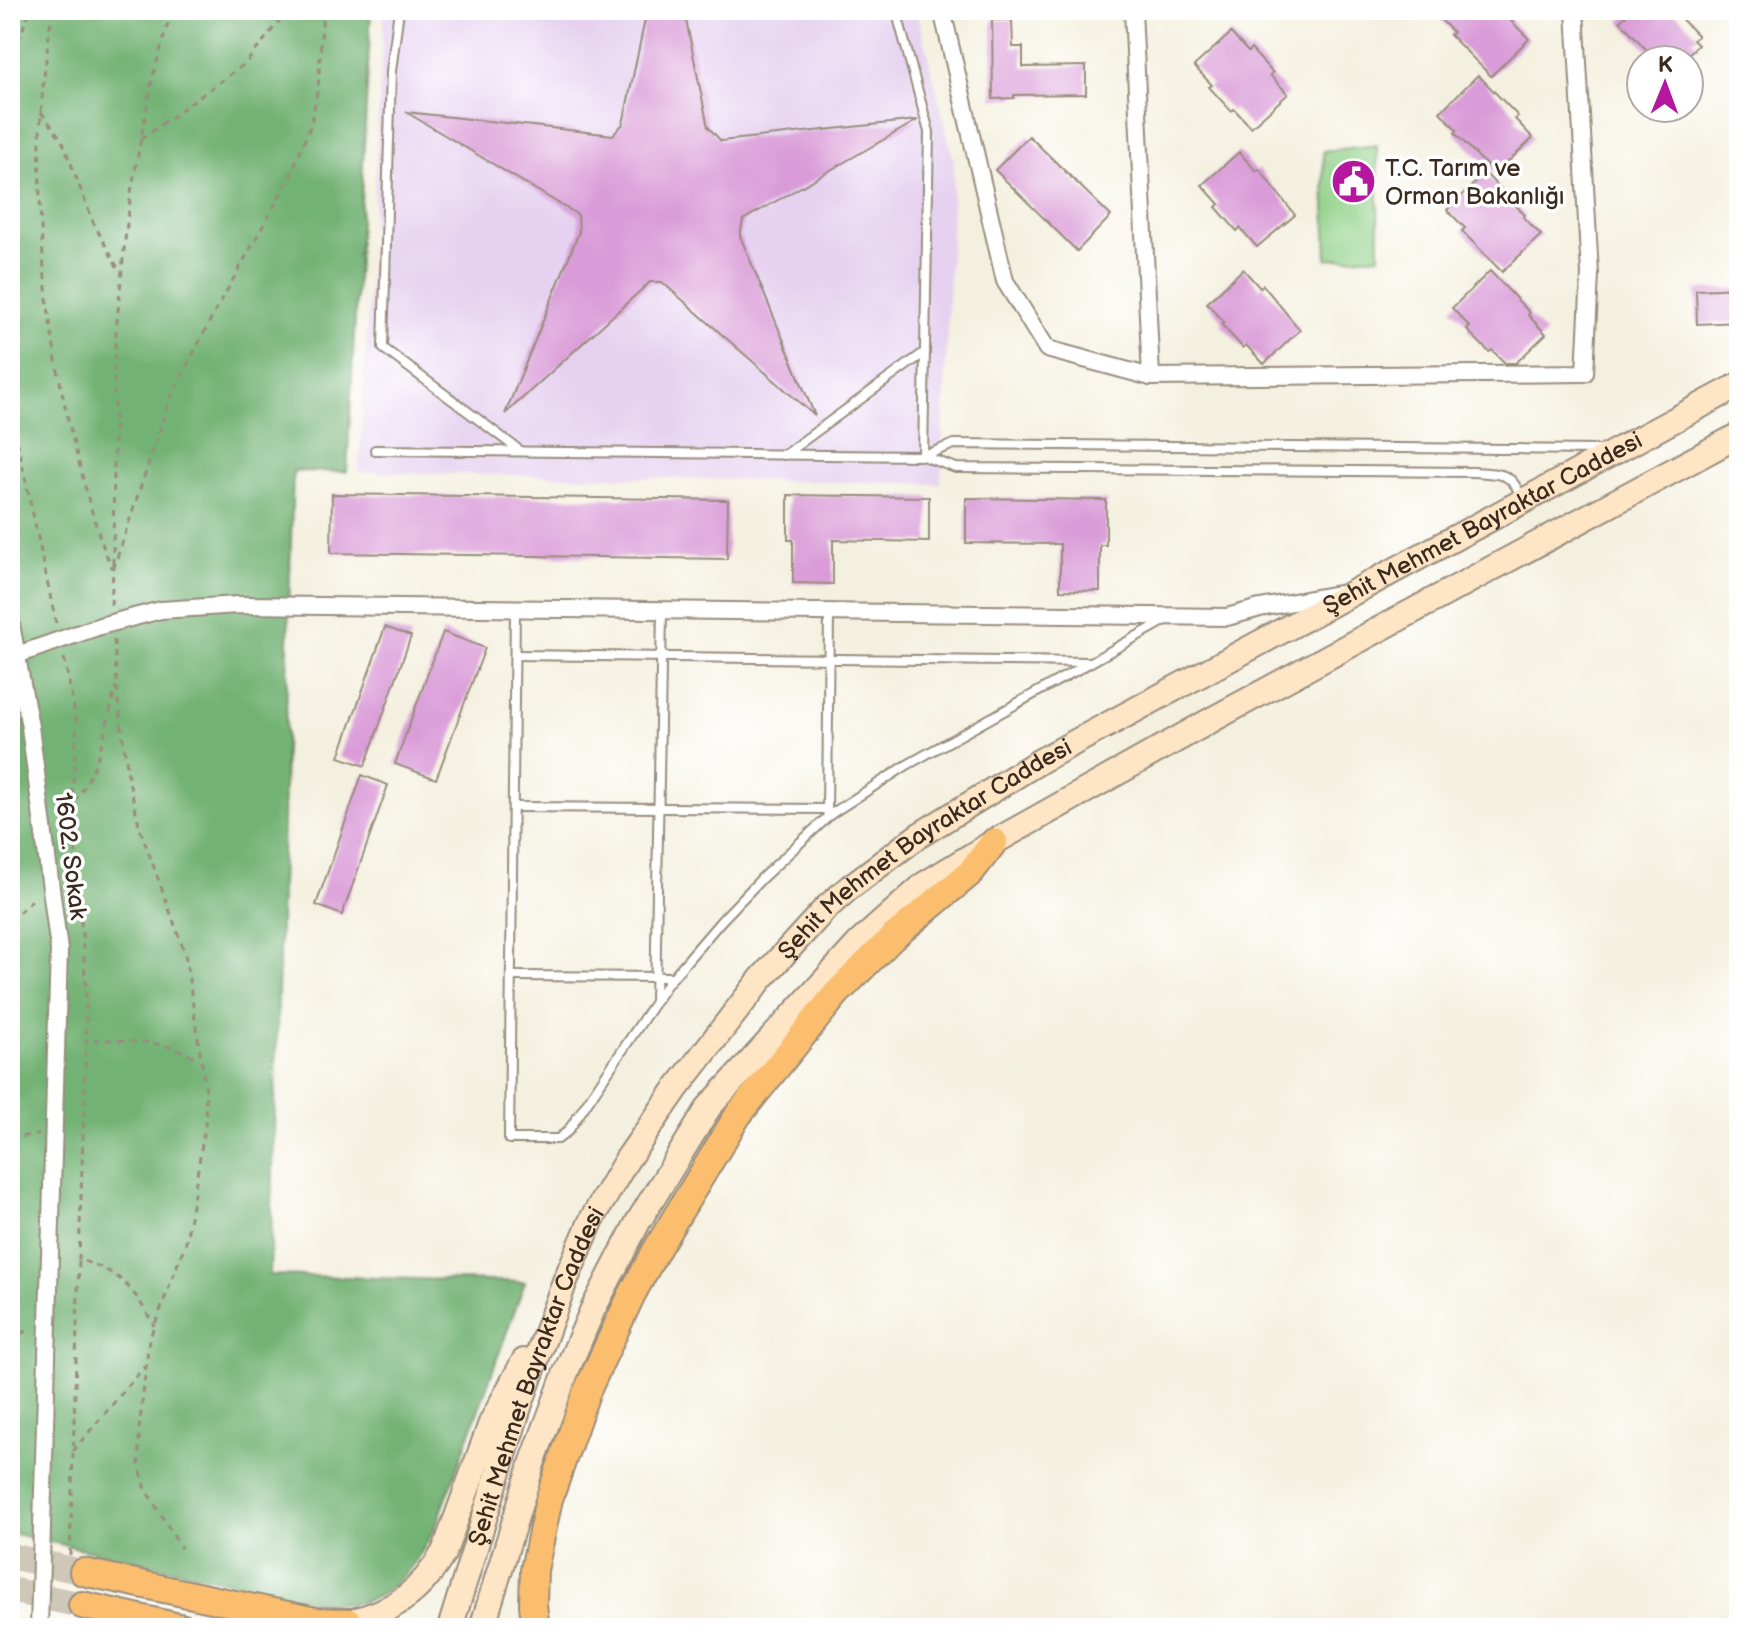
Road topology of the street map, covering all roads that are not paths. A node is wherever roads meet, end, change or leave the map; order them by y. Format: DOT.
graph roads {
  1 [pos="399,10"];
  2 [pos="896,10"];
  3 [pos="942,10"];
  4 [pos="1133,10"];
  5 [pos="1575,10"];
  6 [pos="925,352"];
  7 [pos="1151,377"];
  8 [pos="1739,385"];
  9 [pos="1739,435"];
  10 [pos="375,450"];
  11 [pos="1617,450"];
  12 [pos="520,451"];
  13 [pos="783,455"];
  14 [pos="923,456"];
  15 [pos="1523,501"];
  16 [pos="1356,591"];
  17 [pos="515,609"];
  18 [pos="662,611"];
  19 [pos="829,613"];
  20 [pos="1172,617"];
  21 [pos="10,619"];
  22 [pos="17,655"];
  23 [pos="515,655"];
  24 [pos="662,657"];
  25 [pos="828,658"];
  26 [pos="1090,662"];
  27 [pos="513,807"];
  28 [pos="658,808"];
  29 [pos="827,814"];
  30 [pos="994,842"];
  31 [pos="511,976"];
  32 [pos="655,977"];
  33 [pos="673,977"];
  34 [pos="655,1002"];
  35 [pos="553,1315"];
  36 [pos="76,1563"];
  37 [pos="82,1605"];
  38 [pos="348,1622"];
  39 [pos="39,1628"];
  40 [pos="183,1628"];
  41 [pos="450,1628"];
  42 [pos="482,1628"];
  43 [pos="536,1628"];
  1 -- 12 [label="lane"];
  2 -- 6 [label="lane"];
  3 -- 7 [label="street"];
  4 -- 7 [label="street"];
  5 -- 7 [label="street"];
  6 -- 13 [label="lane"];
  6 -- 14 [label="lane"];
  8 -- 11 [label="main road, Şehit Mehmet Bayraktar Caddesi"];
  9 -- 30 [label="main road, Şehit Mehmet Bayraktar Caddesi"];
  10 -- 12 [label="lane"];
  11 -- 14 [label="lane"];
  11 -- 15 [label="main road, Şehit Mehmet Bayraktar Caddesi"];
  12 -- 13 [label="lane"];
  13 -- 14 [label="lane"];
  14 -- 15 [label="lane"];
  15 -- 16 [label="main road, Şehit Mehmet Bayraktar Caddesi"];
  16 -- 20 [label="street"];
  16 -- 35 [label="main road, Şehit Mehmet Bayraktar Caddesi"];
  17 -- 18 [label="street"];
  17 -- 22 [label="street"];
  17 -- 23 [label="lane"];
  18 -- 19 [label="street"];
  18 -- 24 [label="lane"];
  19 -- 20 [label="street"];
  19 -- 25 [label="lane"];
  20 -- 26 [label="lane"];
  21 -- 22 [label="street, 1602. Sokak"];
  22 -- 39 [label="street, 1602. Sokak"];
  23 -- 24 [label="lane"];
  23 -- 27 [label="lane"];
  24 -- 25 [label="lane"];
  24 -- 28 [label="lane"];
  25 -- 26 [label="lane"];
  25 -- 29 [label="lane"];
  26 -- 29 [label="lane"];
  27 -- 28 [label="lane"];
  27 -- 31 [label="lane"];
  28 -- 29 [label="lane"];
  28 -- 32 [label="lane"];
  29 -- 33 [label="lane"];
  30 -- 42 [label="main road, Şehit Mehmet Bayraktar Caddesi"];
  30 -- 43 [label="main road"];
  31 -- 32 [label="lane"];
  31 -- 34 [label="lane"];
  32 -- 33 [label="lane"];
  32 -- 34 [label="lane"];
  33 -- 34 [label="lane"];
  35 -- 38 [label="main road"];
  35 -- 41 [label="main road, Şehit Mehmet Bayraktar Caddesi"];
  36 -- 38 [label="main road"];
  37 -- 40 [label="main road"];
}
